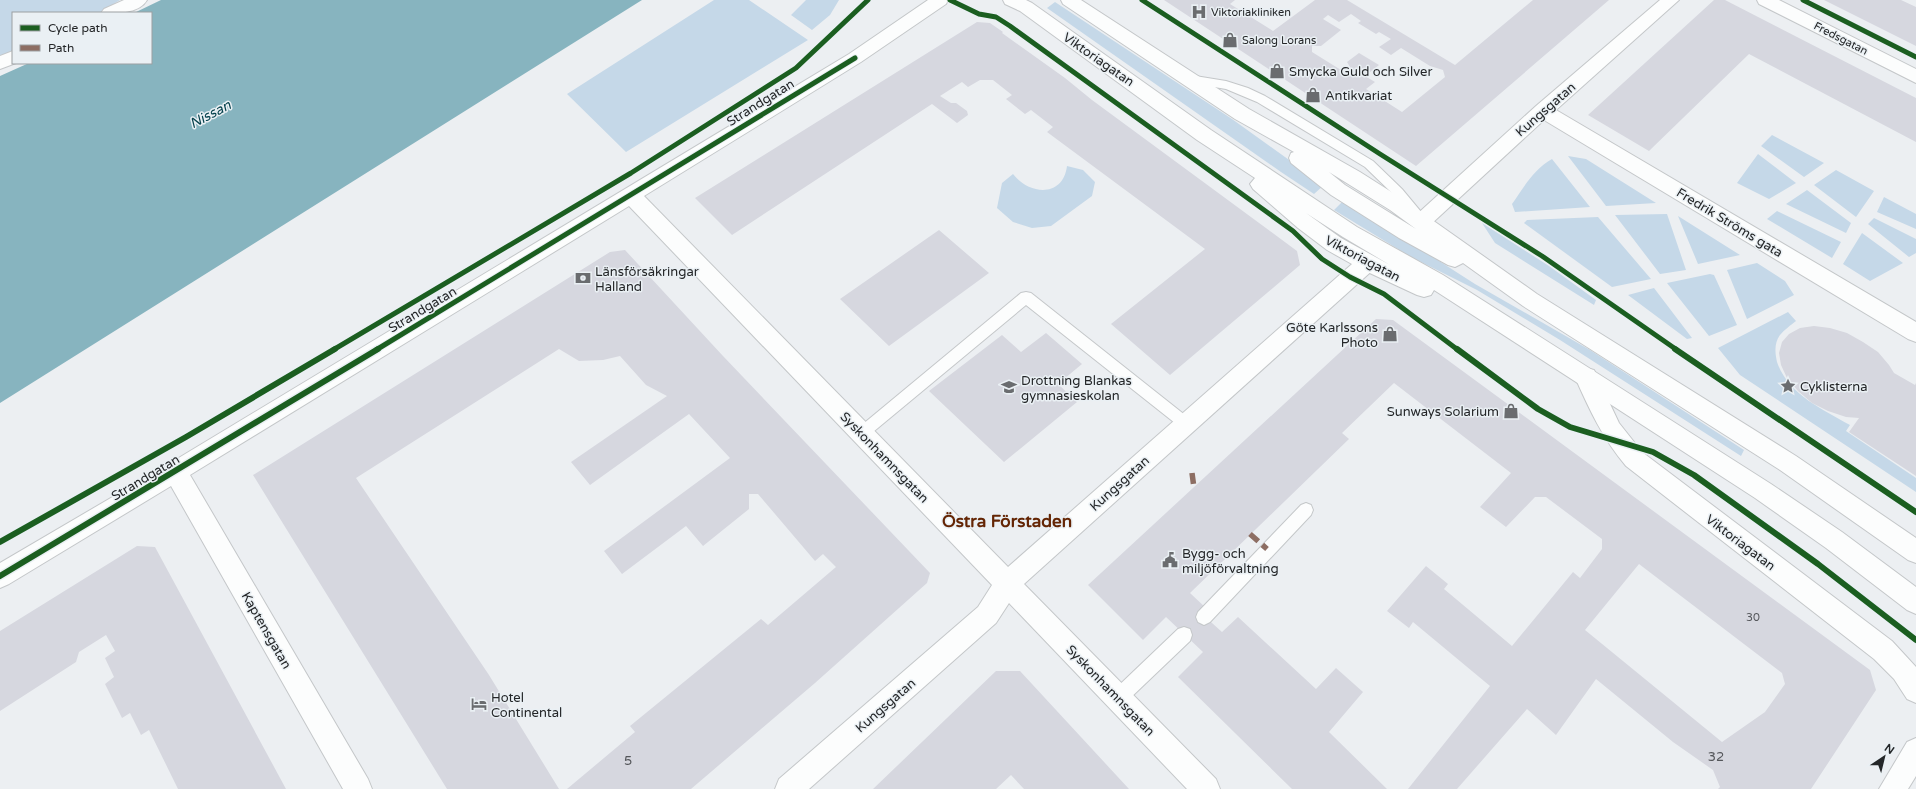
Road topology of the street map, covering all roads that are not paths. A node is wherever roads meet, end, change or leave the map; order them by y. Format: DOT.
graph roads {
  1 [pos="139,0"];
  2 [pos="940,0"];
  3 [pos="1068,0"];
  4 [pos="1671,0"];
  5 [pos="1765,0"];
  6 [pos="1020,2"];
  7 [pos="112,12"];
  8 [pos="12,57"];
  9 [pos="0,63"];
  10 [pos="1916,77"];
  11 [pos="1189,79"];
  12 [pos="1543,111"];
  13 [pos="1242,114"];
  14 [pos="1204,135"];
  15 [pos="630,195"];
  16 [pos="1422,221"];
  17 [pos="1367,263"];
  18 [pos="1530,300"];
  19 [pos="1916,333"];
  20 [pos="1522,337"];
  21 [pos="1586,377"];
  22 [pos="1185,423"];
  23 [pos="862,433"];
  24 [pos="175,472"];
  25 [pos="1306,510"];
  26 [pos="1916,552"];
  27 [pos="0,576"];
  28 [pos="1008,583"];
  29 [pos="1916,602"];
  30 [pos="1204,617"];
  31 [pos="1184,635"];
  32 [pos="1916,690"];
  33 [pos="1119,697"];
  34 [pos="1916,751"];
  35 [pos="358,789"];
  36 [pos="789,789"];
  37 [pos="1206,789"];
  38 [pos="1893,789"];
  1 -- 7 [label="main road"];
  2 -- 15 [label="main road, Strandgatan"];
  3 -- 11 [label="main road"];
  4 -- 12 [label="main road, Kungsgatan"];
  5 -- 10 [label="main road, Fredsgatan"];
  6 -- 14 [label="main road, Viktoriagatan"];
  8 -- 9 [label="main road"];
  11 -- 13 [label="main road"];
  11 -- 16 [label="lane"];
  12 -- 16 [label="main road, Kungsgatan"];
  12 -- 19 [label="main road, Fredrik Ströms gata"];
  13 -- 16 [label="main road"];
  13 -- 18 [label="main road"];
  14 -- 17 [label="main road, Viktoriagatan"];
  14 -- 20 [label="main road, Viktoriagatan"];
  15 -- 23 [label="main road, Syskonhamnsgatan"];
  15 -- 24 [label="main road, Strandgatan"];
  16 -- 18 [label="main road"];
  17 -- 20 [label="main road, Viktoriagatan"];
  17 -- 22 [label="main road, Kungsgatan"];
  18 -- 26 [label="main road"];
  20 -- 21 [label="main road, Viktoriagatan"];
  21 -- 29 [label="main road, Viktoriagatan"];
  21 -- 32 [label="main road, Viktoriagatan"];
  22 -- 23 [label="lane"];
  22 -- 28 [label="main road, Kungsgatan"];
  23 -- 28 [label="main road, Syskonhamnsgatan"];
  24 -- 27 [label="main road, Strandgatan"];
  24 -- 35 [label="main road, Kaptensgatan"];
  25 -- 30 [label="lane"];
  28 -- 33 [label="main road, Syskonhamnsgatan"];
  28 -- 36 [label="main road, Kungsgatan"];
  31 -- 33 [label="lane"];
  33 -- 37 [label="main road, Syskonhamnsgatan"];
  34 -- 38 [label="main road"];
}
